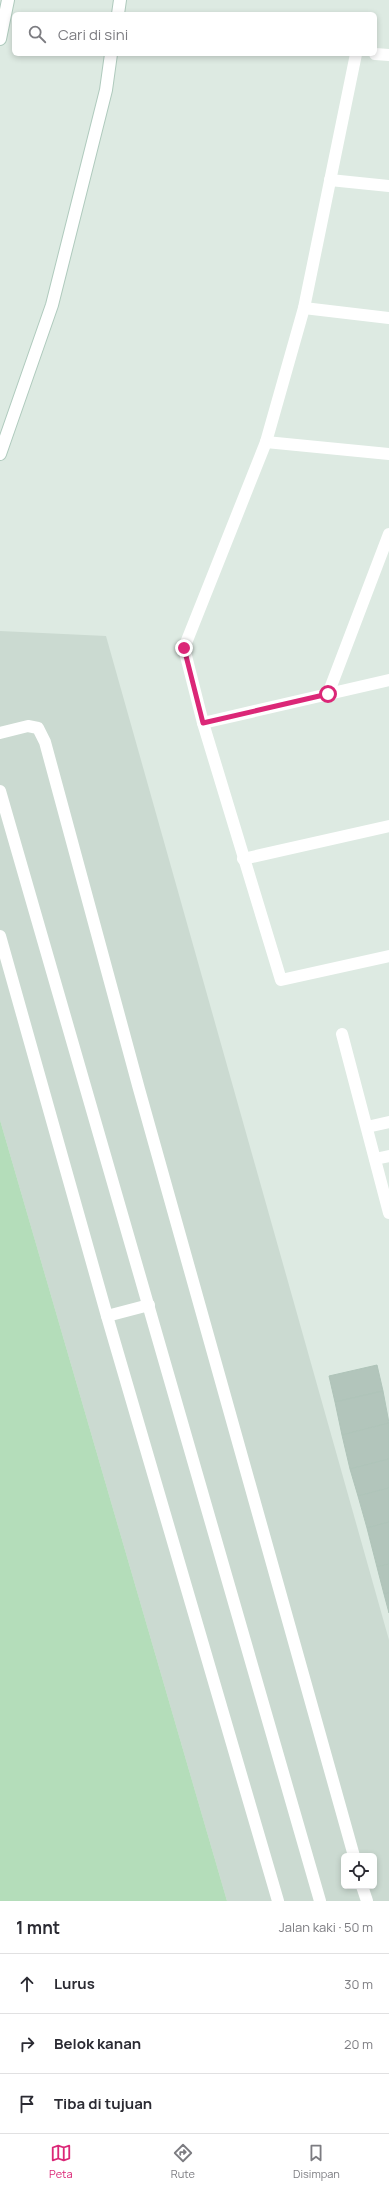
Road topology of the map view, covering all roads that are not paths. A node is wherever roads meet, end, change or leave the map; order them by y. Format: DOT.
graph roads {
  1 [pos="8,0"];
  2 [pos="120,0"];
  3 [pos="118,12"];
  4 [pos="0,39"];
  5 [pos="377,54"];
  6 [pos="389,55"];
  7 [pos="112,56"];
  8 [pos="356,56"];
  9 [pos="330,180"];
  10 [pos="389,186"];
  11 [pos="304,308"];
  12 [pos="389,318"];
  13 [pos="266,442"];
  14 [pos="0,454"];
  15 [pos="389,454"];
  16 [pos="389,534"];
  17 [pos="389,680"];
  18 [pos="328,694"];
  19 [pos="203,723"];
  20 [pos="0,733"];
  21 [pos="0,791"];
  22 [pos="389,826"];
  23 [pos="244,860"];
  24 [pos="0,936"];
  25 [pos="389,956"];
  26 [pos="342,1034"];
  27 [pos="389,1122"];
  28 [pos="367,1127"];
  29 [pos="389,1156"];
  30 [pos="375,1159"];
  31 [pos="389,1213"];
  32 [pos="149,1305"];
  33 [pos="107,1316"];
  34 [pos="353,1853"];
  35 [pos="363,1889"];
  36 [pos="278,1901"];
  37 [pos="320,1901"];
  38 [pos="367,1901"];
  1 -- 4 [label="street"];
  2 -- 3 [label="street"];
  5 -- 6 [label="street"];
  7 -- 14 [label="street"];
  8 -- 9 [label="street"];
  9 -- 10 [label="street"];
  9 -- 11 [label="street"];
  11 -- 12 [label="street"];
  11 -- 13 [label="street"];
  13 -- 15 [label="street"];
  13 -- 19 [label="street"];
  16 -- 18 [label="street"];
  17 -- 18 [label="street"];
  18 -- 19 [label="street"];
  19 -- 23 [label="street"];
  20 -- 34 [label="street"];
  21 -- 32 [label="street"];
  22 -- 23 [label="street"];
  23 -- 25 [label="street"];
  24 -- 33 [label="street"];
  26 -- 28 [label="street"];
  27 -- 28 [label="street"];
  28 -- 30 [label="street"];
  29 -- 30 [label="street"];
  30 -- 31 [label="street"];
  32 -- 33 [label="street"];
  32 -- 37 [label="street"];
  33 -- 36 [label="street"];
  35 -- 38 [label="street"];
}
